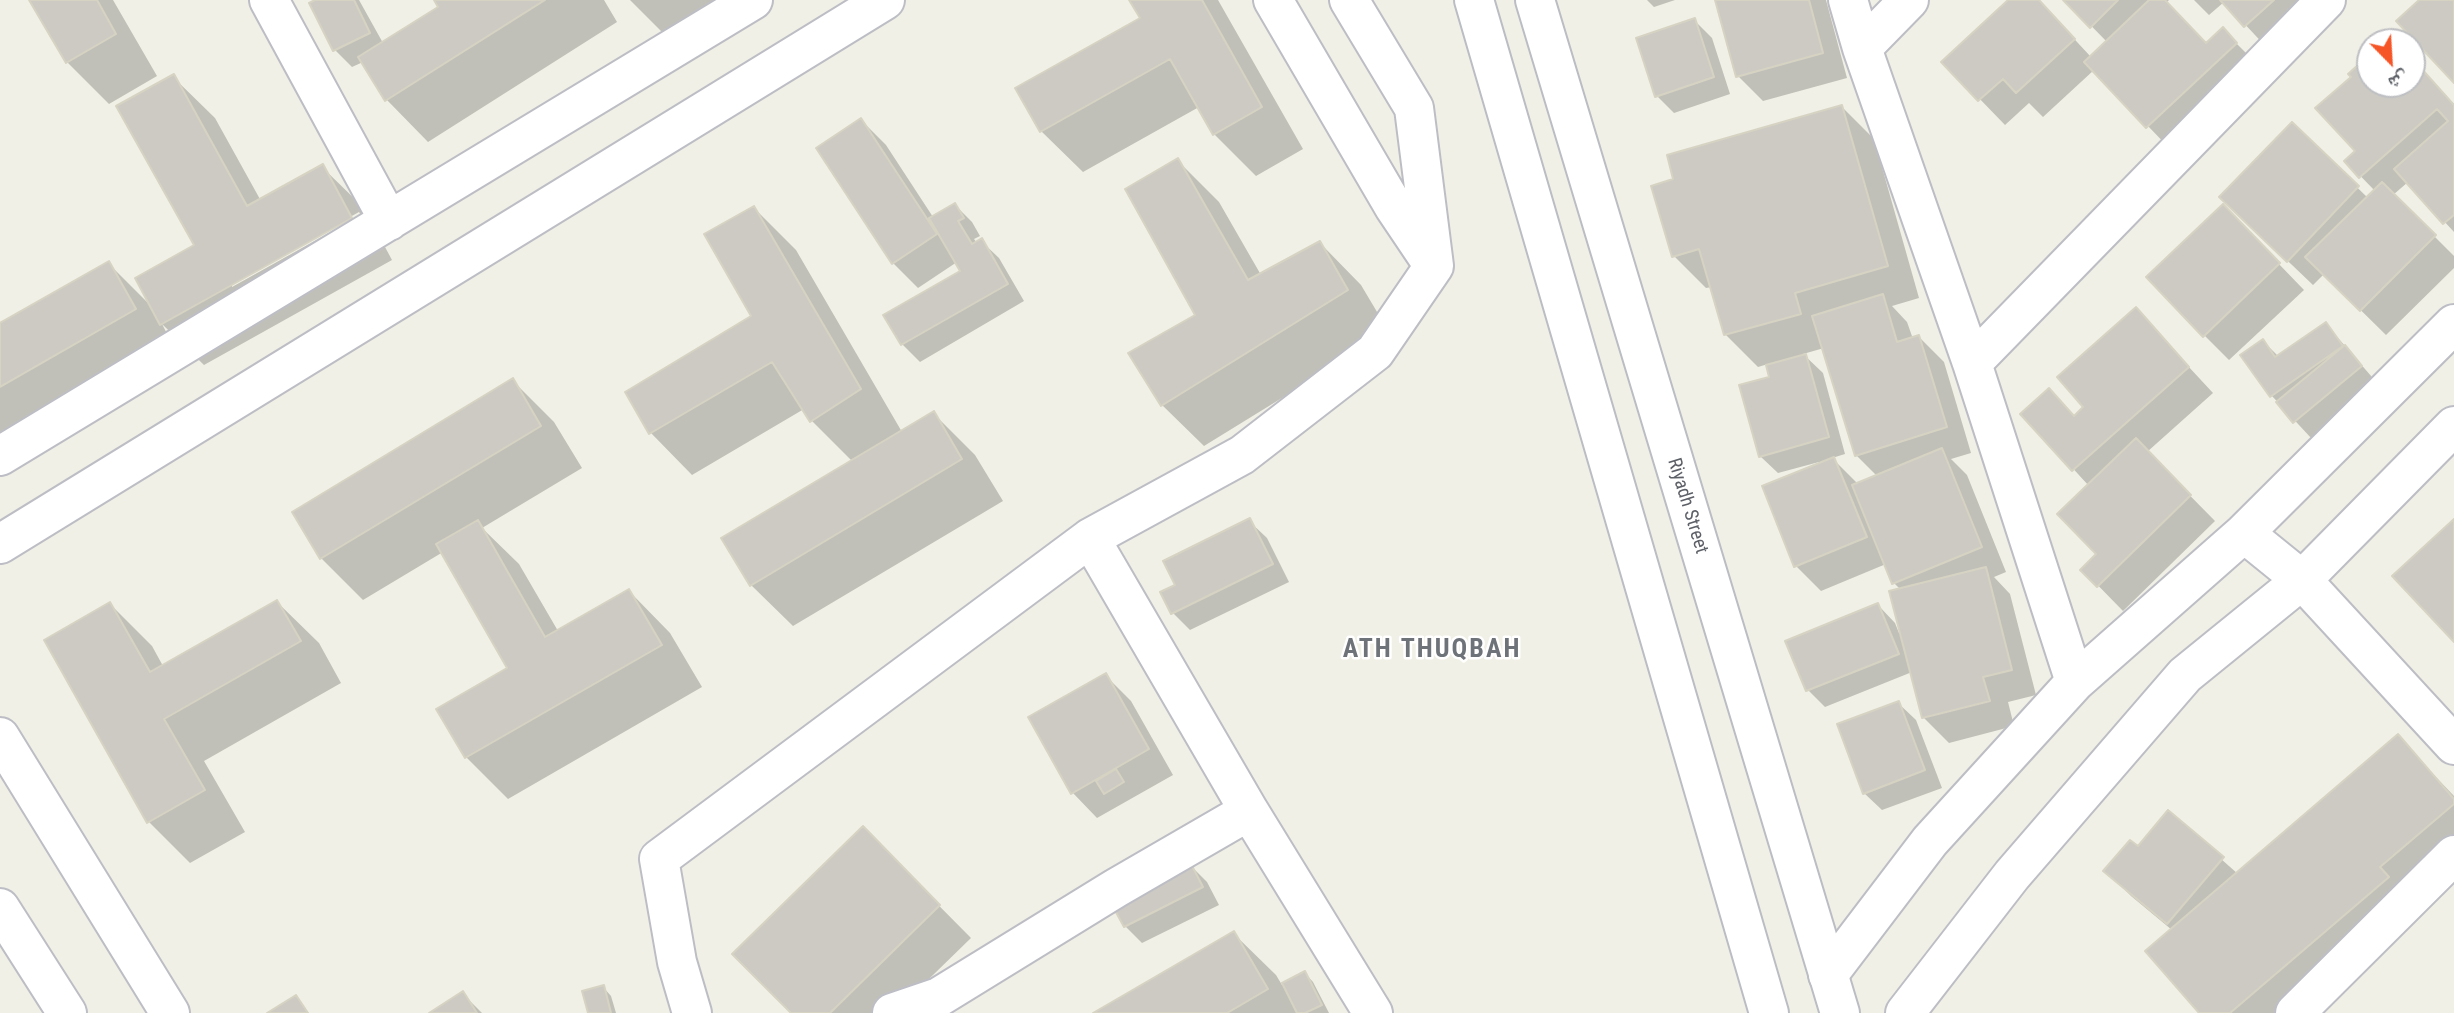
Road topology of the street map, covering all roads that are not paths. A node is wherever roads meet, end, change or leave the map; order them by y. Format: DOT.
graph roads {
  1 [pos="269,0"];
  2 [pos="753,0"];
  3 [pos="885,0"];
  4 [pos="1273,0"];
  5 [pos="1349,0"];
  6 [pos="1474,0"];
  7 [pos="1535,0"];
  8 [pos="1848,0"];
  9 [pos="1909,0"];
  10 [pos="2326,0"];
  11 [pos="1862,48"];
  12 [pos="389,221"];
  13 [pos="1434,267"];
  14 [pos="2454,324"];
  15 [pos="1972,363"];
  16 [pos="2454,426"];
  17 [pos="0,456"];
  18 [pos="2244,534"];
  19 [pos="1090,538"];
  20 [pos="0,544"];
  21 [pos="2302,579"];
  22 [pos="2075,682"];
  23 [pos="0,737"];
  24 [pos="2454,744"];
  25 [pos="1249,811"];
  26 [pos="2454,855"];
  27 [pos="0,908"];
  28 [pos="1828,975"];
  29 [pos="67,1013"];
  30 [pos="170,1013"];
  31 [pos="692,1013"];
  32 [pos="892,1013"];
  33 [pos="1373,1013"];
  34 [pos="1769,1013"];
  35 [pos="1840,1013"];
  36 [pos="1905,1013"];
  37 [pos="2295,1013"];
  1 -- 12 [label="street"];
  2 -- 12 [label="street"];
  3 -- 20 [label="street"];
  4 -- 13 [label="street"];
  5 -- 13 [label="street"];
  6 -- 34 [label="street"];
  7 -- 28 [label="street, Riyadh Street"];
  8 -- 11 [label="street"];
  9 -- 11 [label="street"];
  10 -- 15 [label="street"];
  11 -- 15 [label="street"];
  12 -- 17 [label="street"];
  13 -- 19 [label="street"];
  14 -- 18 [label="street"];
  15 -- 22 [label="street"];
  16 -- 21 [label="street"];
  18 -- 21 [label="street"];
  18 -- 22 [label="street"];
  19 -- 25 [label="street"];
  19 -- 31 [label="street"];
  21 -- 24 [label="street"];
  21 -- 36 [label="street"];
  22 -- 28 [label="street"];
  23 -- 30 [label="street"];
  25 -- 32 [label="street"];
  25 -- 33 [label="street"];
  26 -- 37 [label="street"];
  27 -- 29 [label="street"];
  28 -- 35 [label="street, Riyadh Street"];
}
